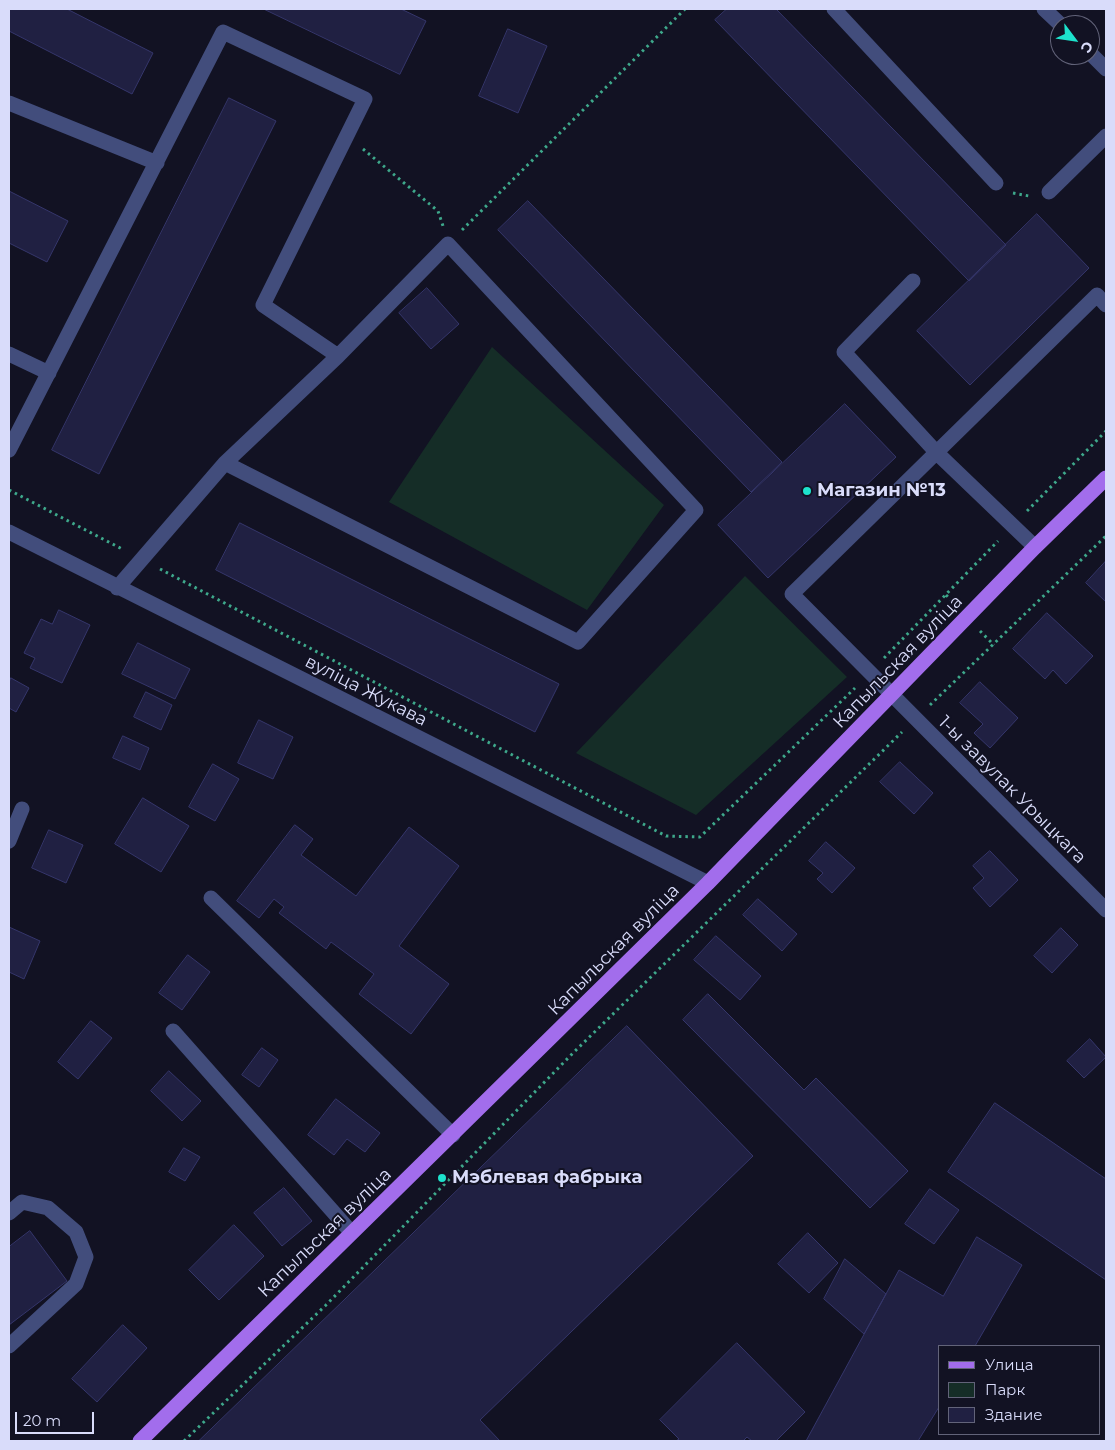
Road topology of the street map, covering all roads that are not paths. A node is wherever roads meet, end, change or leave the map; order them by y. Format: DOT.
graph roads {
  1 [pos="834,9"];
  2 [pos="9,103"];
  3 [pos="1106,136"];
  4 [pos="157,163"];
  5 [pos="996,183"];
  6 [pos="1049,192"];
  7 [pos="913,281"];
  8 [pos="1106,305"];
  9 [pos="9,354"];
  10 [pos="338,356"];
  11 [pos="49,373"];
  12 [pos="9,450"];
  13 [pos="937,453"];
  14 [pos="225,464"];
  15 [pos="1106,478"];
  16 [pos="9,532"];
  17 [pos="1035,547"];
  18 [pos="117,588"];
  19 [pos="891,695"];
  20 [pos="22,809"];
  21 [pos="9,841"];
  22 [pos="708,883"];
  23 [pos="211,898"];
  24 [pos="1106,910"];
  25 [pos="173,1031"];
  26 [pos="453,1136"];
  27 [pos="9,1213"];
  28 [pos="351,1232"];
  29 [pos="9,1346"];
  30 [pos="140,1441"];
  1 -- 5 [label="street"];
  2 -- 4 [label="street"];
  3 -- 6 [label="street"];
  4 -- 10 [label="street"];
  4 -- 11 [label="street"];
  7 -- 13 [label="street"];
  8 -- 13 [label="street"];
  9 -- 11 [label="street"];
  10 -- 14 [label="street"];
  10 -- 14 [label="street"];
  11 -- 12 [label="street"];
  13 -- 17 [label="street"];
  13 -- 19 [label="street, 1-ы завулак Урыцкага"];
  14 -- 18 [label="street"];
  15 -- 17 [label="main road, Капыльская вуліца"];
  16 -- 18 [label="street, вуліца Жукава"];
  17 -- 19 [label="main road, Капыльская вуліца"];
  18 -- 22 [label="street, вуліца Жукава"];
  19 -- 22 [label="main road, Капыльская вуліца"];
  19 -- 24 [label="street, 1-ы завулак Урыцкага"];
  20 -- 21 [label="street"];
  22 -- 26 [label="main road, Капыльская вуліца"];
  23 -- 26 [label="street"];
  25 -- 28 [label="street"];
  26 -- 28 [label="main road, Капыльская вуліца"];
  27 -- 29 [label="street"];
  28 -- 30 [label="main road, Капыльская вуліца"];
}
